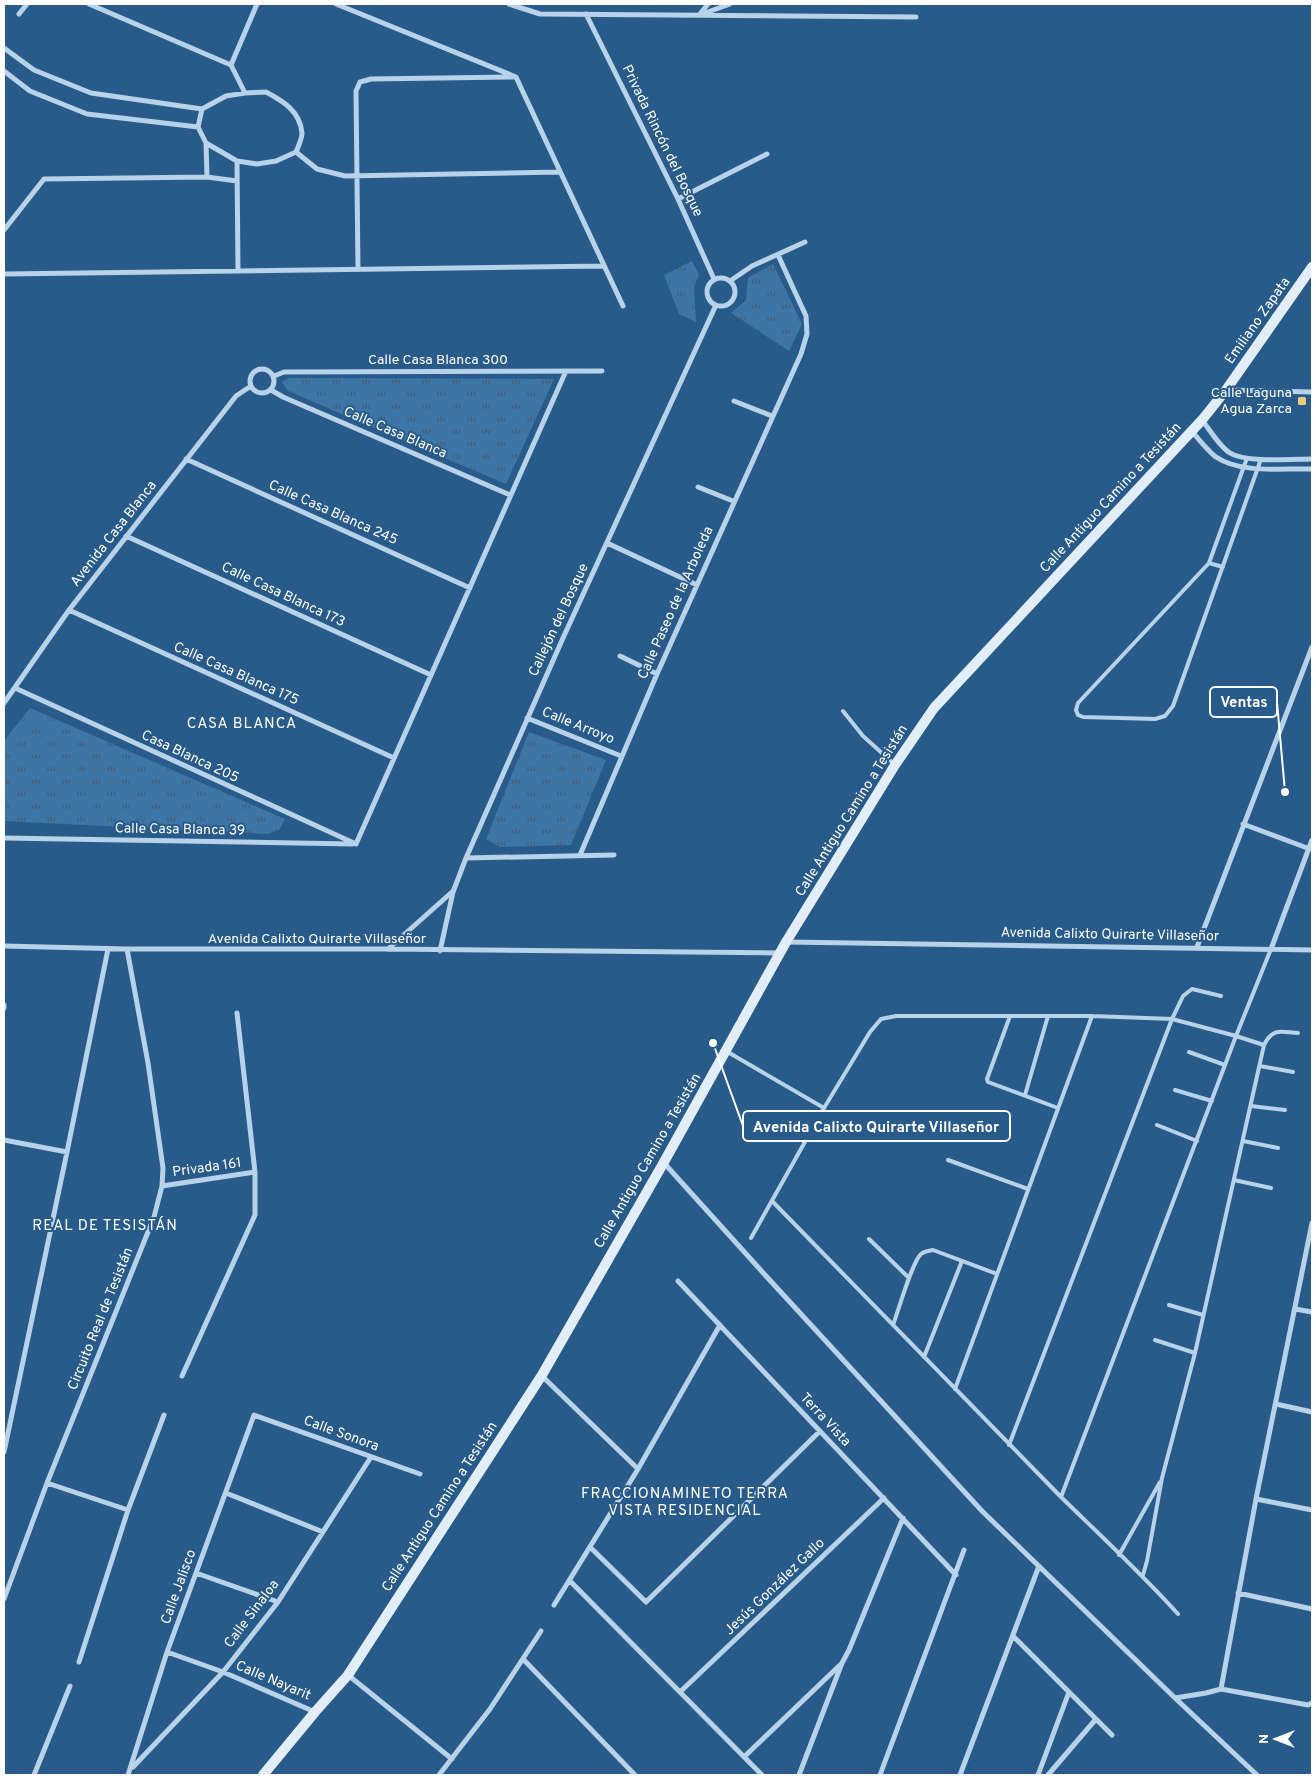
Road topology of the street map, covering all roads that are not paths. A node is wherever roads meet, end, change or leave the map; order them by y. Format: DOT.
graph roads {
  1 [pos="27,4"];
  2 [pos="89,4"];
  3 [pos="257,4"];
  4 [pos="336,4"];
  5 [pos="509,4"];
  6 [pos="708,4"];
  7 [pos="730,4"];
  8 [pos="19,14"];
  9 [pos="586,14"];
  10 [pos="700,14"];
  11 [pos="916,16"];
  12 [pos="4,48"];
  13 [pos="231,65"];
  14 [pos="4,71"];
  15 [pos="516,77"];
  16 [pos="245,93"];
  17 [pos="202,109"];
  18 [pos="198,127"];
  19 [pos="206,143"];
  20 [pos="296,152"];
  21 [pos="767,154"];
  22 [pos="236,161"];
  23 [pos="560,172"];
  24 [pos="356,176"];
  25 [pos="207,177"];
  26 [pos="237,181"];
  27 [pos="678,198"];
  28 [pos="4,230"];
  29 [pos="805,242"];
  30 [pos="778,255"];
  31 [pos="604,266"];
  32 [pos="1312,267"];
  33 [pos="358,269"];
  34 [pos="238,271"];
  35 [pos="4,274"];
  36 [pos="714,279"];
  37 [pos="730,281"];
  38 [pos="716,305"];
  39 [pos="623,306"];
  40 [pos="602,371"];
  41 [pos="566,372"];
  42 [pos="274,376"];
  43 [pos="251,386"];
  44 [pos="271,390"];
  45 [pos="1226,390"];
  46 [pos="1312,392"];
  47 [pos="734,401"];
  48 [pos="772,416"];
  49 [pos="1202,420"];
  50 [pos="1192,431"];
  51 [pos="1246,458"];
  52 [pos="1262,458"];
  53 [pos="186,459"];
  54 [pos="1312,459"];
  55 [pos="1244,467"];
  56 [pos="1258,468"];
  57 [pos="1312,469"];
  58 [pos="698,487"];
  59 [pos="510,496"];
  60 [pos="733,501"];
  61 [pos="126,536"];
  62 [pos="607,543"];
  63 [pos="1209,563"];
  64 [pos="1223,567"];
  65 [pos="697,585"];
  66 [pos="470,588"];
  67 [pos="69,610"];
  68 [pos="1312,647"];
  69 [pos="620,656"];
  70 [pos="657,674"];
  71 [pos="431,675"];
  72 [pos="15,688"];
  73 [pos="4,703"];
  74 [pos="844,711"];
  75 [pos="527,718"];
  76 [pos="621,756"];
  77 [pos="394,758"];
  78 [pos="895,766"];
  79 [pos="1243,824"];
  80 [pos="4,838"];
  81 [pos="1312,840"];
  82 [pos="356,844"];
  83 [pos="1310,849"];
  84 [pos="580,855"];
  85 [pos="614,855"];
  86 [pos="466,858"];
  87 [pos="453,892"];
  88 [pos="786,942"];
  89 [pos="4,946"];
  90 [pos="1196,947"];
  91 [pos="108,949"];
  92 [pos="128,949"];
  93 [pos="388,949"];
  94 [pos="1271,949"];
  95 [pos="1312,950"];
  96 [pos="440,951"];
  97 [pos="780,953"];
  98 [pos="1221,996"];
  99 [pos="237,1013"];
  100 [pos="1010,1016"];
  101 [pos="1048,1016"];
  102 [pos="1092,1016"];
  103 [pos="1172,1019"];
  104 [pos="1298,1033"];
  105 [pos="1236,1036"];
  106 [pos="1264,1045"];
  107 [pos="726,1051"];
  108 [pos="1189,1052"];
  109 [pos="1225,1065"];
  110 [pos="1260,1066"];
  111 [pos="1294,1072"];
  112 [pos="1175,1090"];
  113 [pos="1025,1095"];
  114 [pos="1212,1101"];
  115 [pos="1251,1106"];
  116 [pos="824,1108"];
  117 [pos="1058,1108"];
  118 [pos="1285,1110"];
  119 [pos="1157,1125"];
  120 [pos="4,1140"];
  121 [pos="1196,1141"];
  122 [pos="1243,1141"];
  123 [pos="1278,1148"];
  124 [pos="67,1152"];
  125 [pos="948,1160"];
  126 [pos="664,1162"];
  127 [pos="255,1172"];
  128 [pos="1234,1180"];
  129 [pos="162,1186"];
  130 [pos="1271,1188"];
  131 [pos="1028,1189"];
  132 [pos="772,1201"];
  133 [pos="1312,1223"];
  134 [pos="751,1238"];
  135 [pos="869,1238"];
  136 [pos="962,1261"];
  137 [pos="997,1274"];
  138 [pos="910,1278"];
  139 [pos="678,1281"];
  140 [pos="1169,1305"];
  141 [pos="1295,1309"];
  142 [pos="1312,1312"];
  143 [pos="1203,1315"];
  144 [pos="720,1325"];
  145 [pos="893,1325"];
  146 [pos="1155,1340"];
  147 [pos="1194,1353"];
  148 [pos="924,1357"];
  149 [pos="542,1375"];
  150 [pos="182,1376"];
  151 [pos="955,1389"];
  152 [pos="1276,1404"];
  153 [pos="1312,1412"];
  154 [pos="164,1415"];
  155 [pos="254,1415"];
  156 [pos="820,1431"];
  157 [pos="5,1440"];
  158 [pos="1009,1445"];
  159 [pos="4,1452"];
  160 [pos="371,1457"];
  161 [pos="638,1469"];
  162 [pos="420,1474"];
  163 [pos="1162,1478"];
  164 [pos="47,1484"];
  165 [pos="226,1494"];
  166 [pos="1061,1497"];
  167 [pos="884,1498"];
  168 [pos="1256,1499"];
  169 [pos="128,1510"];
  170 [pos="1312,1510"];
  171 [pos="903,1518"];
  172 [pos="322,1532"];
  173 [pos="590,1547"];
  174 [pos="964,1550"];
  175 [pos="1120,1554"];
  176 [pos="1039,1566"];
  177 [pos="196,1573"];
  178 [pos="956,1575"];
  179 [pos="1143,1575"];
  180 [pos="570,1581"];
  181 [pos="1238,1593"];
  182 [pos="4,1599"];
  183 [pos="278,1602"];
  184 [pos="554,1605"];
  185 [pos="1312,1609"];
  186 [pos="1178,1614"];
  187 [pos="541,1631"];
  188 [pos="1013,1636"];
  189 [pos="167,1652"];
  190 [pos="523,1659"];
  191 [pos="79,1662"];
  192 [pos="842,1663"];
  193 [pos="223,1672"];
  194 [pos="348,1675"];
  195 [pos="70,1686"];
  196 [pos="1221,1689"];
  197 [pos="680,1692"];
  198 [pos="1069,1692"];
  199 [pos="1175,1698"];
  200 [pos="1312,1703"];
  201 [pos="315,1712"];
  202 [pos="1096,1719"];
  203 [pos="1112,1735"];
  204 [pos="744,1757"];
  205 [pos="452,1759"];
  206 [pos="131,1769"];
  207 [pos="34,1775"];
  208 [pos="128,1775"];
  209 [pos="263,1775"];
  210 [pos="439,1775"];
  211 [pos="634,1775"];
  212 [pos="762,1775"];
  213 [pos="799,1775"];
  214 [pos="880,1775"];
  215 [pos="960,1775"];
  216 [pos="1038,1775"];
  217 [pos="1048,1775"];
  218 [pos="1257,1775"];
  1 -- 8 [label="street"];
  2 -- 13 [label="street"];
  3 -- 13 [label="street"];
  4 -- 15 [label="street"];
  5 -- 9 [label="street"];
  6 -- 10 [label="street"];
  7 -- 10 [label="street"];
  9 -- 10 [label="street"];
  9 -- 27 [label="street, Privada Rincón del Bosque"];
  10 -- 11 [label="street"];
  12 -- 17 [label="street"];
  13 -- 16 [label="street"];
  14 -- 18 [label="street"];
  15 -- 23 [label="street"];
  15 -- 24 [label="street"];
  16 -- 17 [label="street"];
  16 -- 20 [label="street"];
  17 -- 18 [label="street"];
  18 -- 19 [label="street"];
  19 -- 22 [label="street"];
  19 -- 25 [label="street"];
  20 -- 22 [label="street"];
  20 -- 24 [label="street"];
  21 -- 27 [label="street"];
  22 -- 26 [label="street"];
  23 -- 24 [label="street"];
  23 -- 31 [label="street"];
  24 -- 33 [label="street"];
  25 -- 26 [label="street"];
  25 -- 28 [label="street"];
  26 -- 34 [label="street"];
  27 -- 36 [label="street, Privada Rincón del Bosque"];
  29 -- 30 [label="street"];
  30 -- 37 [label="street"];
  30 -- 48 [label="street, Calle Paseo de la Arboleda"];
  31 -- 33 [label="street"];
  31 -- 39 [label="street"];
  32 -- 45 [label="street, Emiliano Zapata"];
  33 -- 34 [label="street"];
  34 -- 35 [label="street"];
  36 -- 37 [label="street"];
  36 -- 38 [label="street"];
  37 -- 38 [label="street"];
  38 -- 62 [label="street, Callejón del Bosque"];
  40 -- 41 [label="street, Calle Casa Blanca 300"];
  41 -- 42 [label="street, Calle Casa Blanca 300"];
  41 -- 59 [label="street"];
  42 -- 43 [label="street"];
  42 -- 44 [label="street"];
  43 -- 44 [label="street"];
  43 -- 53 [label="street, Avenida Casa Blanca"];
  44 -- 59 [label="street, Calle Casa Blanca"];
  45 -- 46 [label="street"];
  45 -- 49 [label="street, Calle Antiguo Camino a Tesistán"];
  47 -- 48 [label="street"];
  48 -- 60 [label="street, Calle Paseo de la Arboleda"];
  49 -- 50 [label="street, Calle Antiguo Camino a Tesistán"];
  49 -- 51 [label="street"];
  50 -- 55 [label="street"];
  50 -- 78 [label="street, Calle Antiguo Camino a Tesistán"];
  51 -- 52 [label="street"];
  51 -- 55 [label="lane"];
  52 -- 54 [label="street"];
  52 -- 56 [label="lane"];
  53 -- 61 [label="street, Avenida Casa Blanca"];
  53 -- 66 [label="street, Calle Casa Blanca 245"];
  55 -- 56 [label="street"];
  55 -- 63 [label="lane"];
  56 -- 57 [label="street"];
  56 -- 64 [label="lane"];
  58 -- 60 [label="street"];
  59 -- 66 [label="street"];
  60 -- 65 [label="street, Calle Paseo de la Arboleda"];
  61 -- 67 [label="street, Avenida Casa Blanca"];
  61 -- 71 [label="street, Calle Casa Blanca 173"];
  62 -- 65 [label="street"];
  62 -- 75 [label="street, Callejón del Bosque"];
  63 -- 64 [label="lane"];
  63 -- 64 [label="lane"];
  65 -- 70 [label="street, Calle Paseo de la Arboleda"];
  66 -- 71 [label="street"];
  67 -- 72 [label="street, Avenida Casa Blanca"];
  67 -- 77 [label="street, Calle Casa Blanca 175"];
  68 -- 79 [label="street"];
  69 -- 70 [label="street"];
  70 -- 76 [label="street, Calle Paseo de la Arboleda"];
  71 -- 77 [label="street"];
  72 -- 73 [label="street, Avenida Casa Blanca"];
  72 -- 82 [label="street, Casa Blanca 205"];
  74 -- 78 [label="lane"];
  75 -- 76 [label="street, Calle Arroyo"];
  75 -- 86 [label="street, Callejón del Bosque"];
  76 -- 84 [label="street, Calle Paseo de la Arboleda"];
  77 -- 82 [label="street"];
  78 -- 88 [label="street, Calle Antiguo Camino a Tesistán"];
  79 -- 83 [label="street"];
  79 -- 90 [label="street"];
  80 -- 82 [label="street, Calle Casa Blanca 39"];
  81 -- 83 [label="street"];
  83 -- 94 [label="street"];
  84 -- 85 [label="street"];
  84 -- 86 [label="street"];
  86 -- 87 [label="street, Callejón del Bosque"];
  87 -- 93 [label="street"];
  87 -- 96 [label="street, Callejón del Bosque"];
  88 -- 90 [label="street, Avenida Calixto Quirarte Villaseñor"];
  88 -- 97 [label="street, Calle Antiguo Camino a Tesistán"];
  89 -- 91 [label="street, Avenida Calixto Quirarte Villaseñor"];
  90 -- 94 [label="street, Avenida Calixto Quirarte Villaseñor"];
  91 -- 92 [label="street, Avenida Calixto Quirarte Villaseñor"];
  91 -- 124 [label="street"];
  92 -- 93 [label="street, Avenida Calixto Quirarte Villaseñor"];
  92 -- 129 [label="street, Circuito Real de Tesistán"];
  93 -- 96 [label="street, Avenida Calixto Quirarte Villaseñor"];
  94 -- 95 [label="street, Avenida Calixto Quirarte Villaseñor"];
  94 -- 105 [label="lane"];
  96 -- 97 [label="street, Avenida Calixto Quirarte Villaseñor"];
  97 -- 107 [label="street, Calle Antiguo Camino a Tesistán"];
  98 -- 103 [label="lane"];
  99 -- 127 [label="street"];
  100 -- 101 [label="lane"];
  100 -- 113 [label="lane"];
  100 -- 116 [label="lane"];
  101 -- 102 [label="lane"];
  101 -- 113 [label="lane"];
  102 -- 103 [label="lane"];
  102 -- 117 [label="lane"];
  103 -- 105 [label="lane"];
  103 -- 158 [label="lane"];
  104 -- 106 [label="lane"];
  105 -- 106 [label="lane"];
  105 -- 109 [label="lane"];
  106 -- 110 [label="lane"];
  107 -- 116 [label="lane"];
  107 -- 126 [label="street, Calle Antiguo Camino a Tesistán"];
  108 -- 109 [label="lane"];
  109 -- 114 [label="lane"];
  110 -- 111 [label="lane"];
  110 -- 115 [label="lane"];
  112 -- 114 [label="lane"];
  113 -- 117 [label="lane"];
  114 -- 121 [label="lane"];
  115 -- 118 [label="lane"];
  115 -- 122 [label="lane"];
  116 -- 132 [label="lane"];
  117 -- 131 [label="lane"];
  119 -- 121 [label="lane"];
  120 -- 124 [label="street"];
  121 -- 166 [label="lane"];
  122 -- 123 [label="lane"];
  122 -- 128 [label="lane"];
  124 -- 157 [label="street"];
  125 -- 131 [label="lane"];
  126 -- 149 [label="street, Calle Antiguo Camino a Tesistán"];
  126 -- 176 [label="street"];
  127 -- 129 [label="street, Privada 161"];
  127 -- 150 [label="street"];
  128 -- 130 [label="lane"];
  128 -- 143 [label="lane"];
  129 -- 164 [label="street, Circuito Real de Tesistán"];
  131 -- 137 [label="lane"];
  132 -- 134 [label="lane"];
  132 -- 145 [label="lane"];
  133 -- 141 [label="street"];
  135 -- 138 [label="lane"];
  136 -- 137 [label="lane"];
  136 -- 138 [label="lane"];
  136 -- 148 [label="lane"];
  137 -- 151 [label="lane"];
  138 -- 145 [label="lane"];
  139 -- 144 [label="street, Terra Vista"];
  140 -- 143 [label="lane"];
  141 -- 142 [label="street"];
  141 -- 152 [label="street"];
  143 -- 147 [label="lane"];
  144 -- 156 [label="street, Terra Vista"];
  144 -- 161 [label="street"];
  145 -- 148 [label="lane"];
  146 -- 147 [label="lane"];
  147 -- 163 [label="lane"];
  148 -- 151 [label="lane"];
  149 -- 161 [label="street"];
  149 -- 194 [label="street, Calle Antiguo Camino a Tesistán"];
  151 -- 158 [label="lane"];
  152 -- 153 [label="street"];
  152 -- 168 [label="street"];
  154 -- 169 [label="street"];
  155 -- 160 [label="street, Calle Sonora"];
  155 -- 165 [label="street, Calle Jalisco"];
  156 -- 167 [label="street, Terra Vista"];
  156 -- 173 [label="street"];
  157 -- 159 [label="street"];
  158 -- 166 [label="lane"];
  160 -- 162 [label="street, Calle Sonora"];
  160 -- 172 [label="street, Calle Sinaloa"];
  161 -- 173 [label="street"];
  163 -- 175 [label="lane"];
  163 -- 179 [label="lane"];
  164 -- 169 [label="street"];
  164 -- 182 [label="street, Circuito Real de Tesistán"];
  165 -- 172 [label="street"];
  165 -- 177 [label="street, Calle Jalisco"];
  166 -- 175 [label="lane"];
  167 -- 171 [label="street, Terra Vista"];
  167 -- 197 [label="street, Jesús González Gallo"];
  168 -- 170 [label="street"];
  168 -- 181 [label="street"];
  169 -- 191 [label="street"];
  171 -- 178 [label="street, Terra Vista"];
  171 -- 192 [label="street"];
  172 -- 183 [label="street, Calle Sinaloa"];
  173 -- 180 [label="street"];
  174 -- 178 [label="street"];
  175 -- 179 [label="lane"];
  176 -- 188 [label="street"];
  176 -- 199 [label="street"];
  177 -- 183 [label="street"];
  177 -- 189 [label="street, Calle Jalisco"];
  178 -- 214 [label="street"];
  179 -- 186 [label="lane"];
  180 -- 184 [label="street"];
  180 -- 197 [label="street"];
  181 -- 185 [label="street"];
  181 -- 196 [label="street"];
  183 -- 193 [label="street, Calle Sinaloa"];
  187 -- 190 [label="street"];
  188 -- 198 [label="street"];
  188 -- 215 [label="street"];
  189 -- 193 [label="street, Calle Nayarit"];
  189 -- 206 [label="street, Calle Jalisco"];
  190 -- 205 [label="street"];
  190 -- 211 [label="street"];
  192 -- 204 [label="street"];
  192 -- 213 [label="street"];
  193 -- 201 [label="street, Calle Nayarit"];
  193 -- 206 [label="street, Calle Sinaloa"];
  194 -- 201 [label="street, Calle Antiguo Camino a Tesistán"];
  194 -- 205 [label="street"];
  195 -- 207 [label="street"];
  196 -- 199 [label="street"];
  196 -- 200 [label="street"];
  197 -- 204 [label="street"];
  198 -- 202 [label="street"];
  198 -- 216 [label="street"];
  199 -- 218 [label="street"];
  201 -- 209 [label="street, Calle Antiguo Camino a Tesistán"];
  202 -- 203 [label="street"];
  202 -- 217 [label="street"];
  204 -- 212 [label="street"];
  205 -- 210 [label="street"];
  206 -- 208 [label="street"];
}
